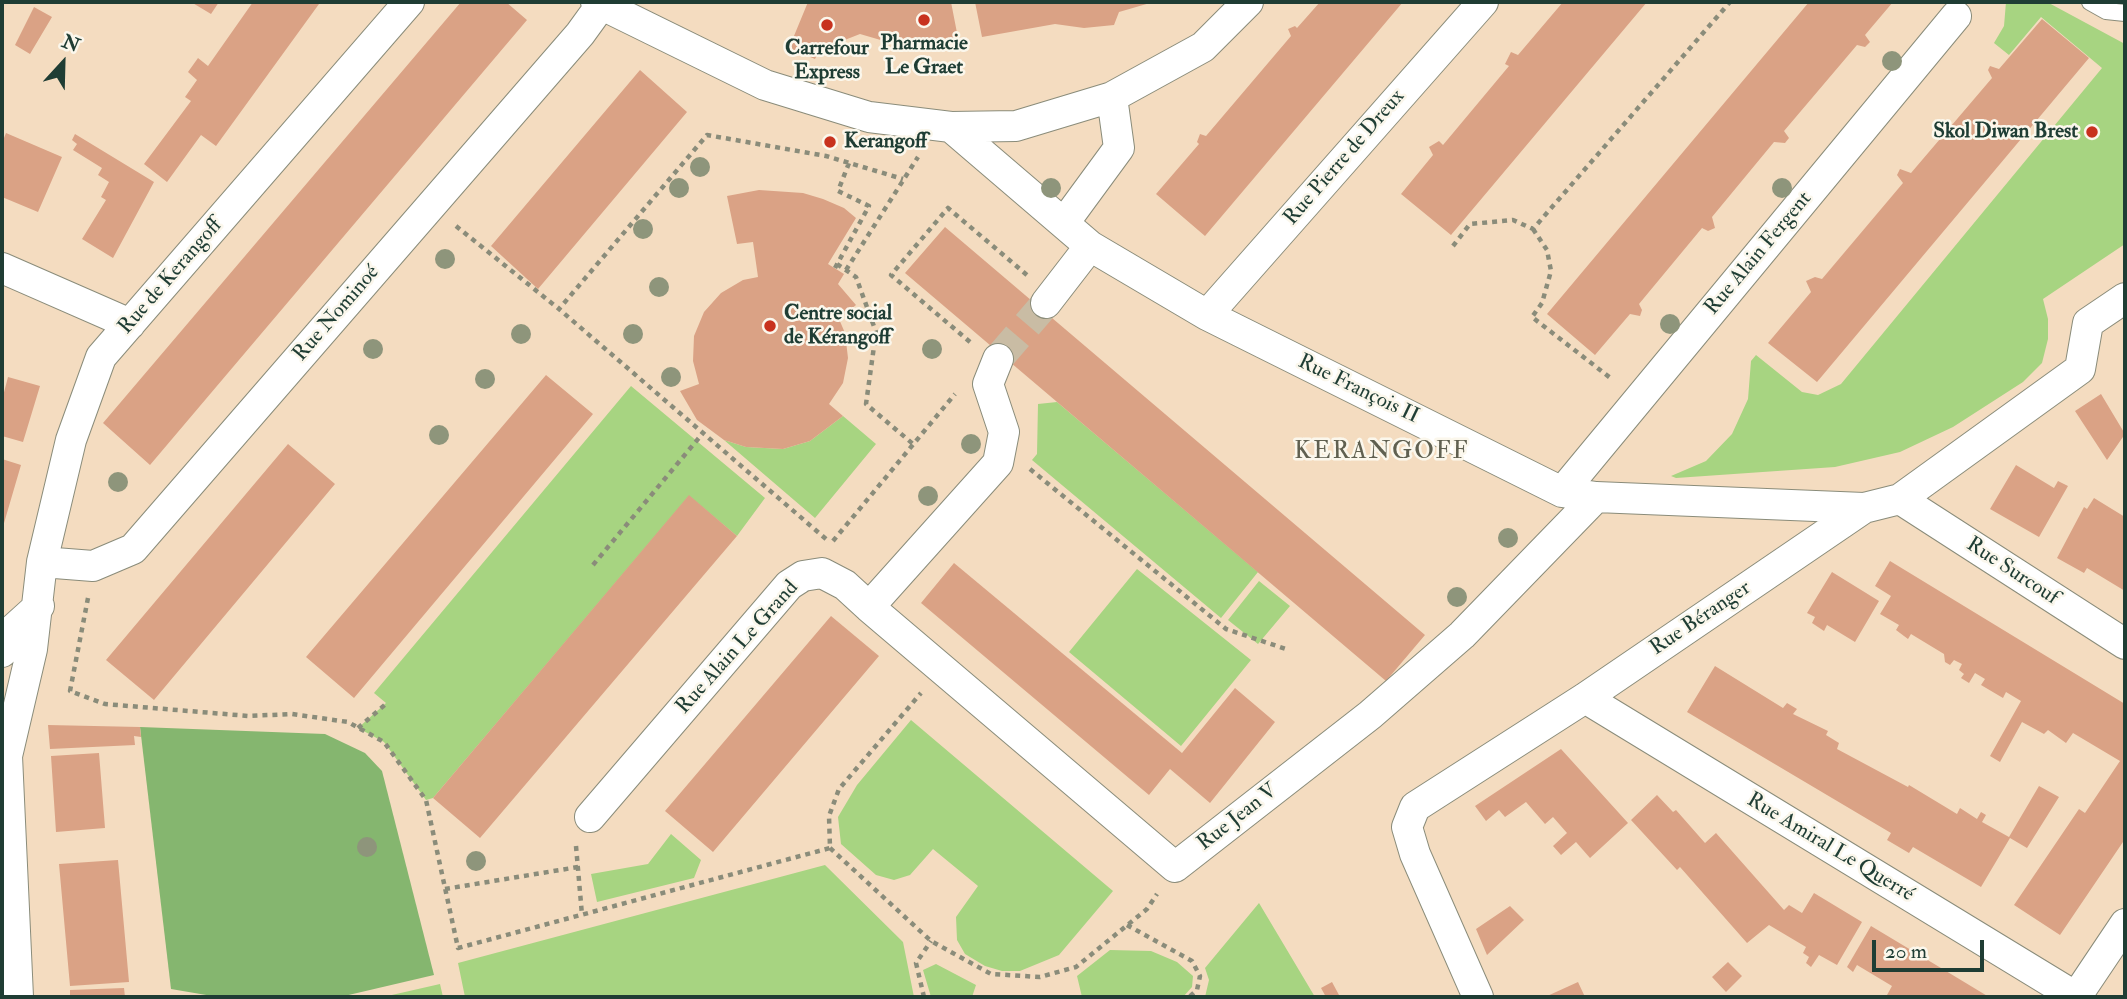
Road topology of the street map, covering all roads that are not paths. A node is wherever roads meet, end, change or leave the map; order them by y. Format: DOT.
graph roads {
  1 [pos="409,2"];
  2 [pos="1248,2"];
  3 [pos="1483,2"];
  4 [pos="2090,2"];
  5 [pos="598,4"];
  6 [pos="2125,13"];
  7 [pos="1956,16"];
  8 [pos="1112,97"];
  9 [pos="942,126"];
  10 [pos="1063,223"];
  11 [pos="1090,246"];
  12 [pos="2,268"];
  13 [pos="2125,298"];
  14 [pos="1049,300"];
  15 [pos="1207,315"];
  16 [pos="130,324"];
  17 [pos="987,353"];
  18 [pos="1562,492"];
  19 [pos="1596,497"];
  20 [pos="1900,499"];
  21 [pos="1864,508"];
  22 [pos="42,562"];
  23 [pos="38,606"];
  24 [pos="869,607"];
  25 [pos="2125,645"];
  26 [pos="2,652"];
  27 [pos="1585,698"];
  28 [pos="590,817"];
  29 [pos="2125,924"];
  30 [pos="18,997"];
  31 [pos="1478,997"];
  32 [pos="2076,997"];
  1 -- 16 [label="street, Rue de Kerangoff"];
  2 -- 8 [label="street"];
  3 -- 15 [label="street, Rue Pierre de Dreux"];
  4 -- 6 [label="lane"];
  5 -- 9 [label="street"];
  5 -- 22 [label="street, Rue Nominoé"];
  7 -- 18 [label="street, Rue Alain Fergent"];
  8 -- 9 [label="street"];
  8 -- 10 [label="street"];
  9 -- 10 [label="street, Rue François II"];
  10 -- 11 [label="street, Rue François II"];
  11 -- 14 [label="street"];
  11 -- 15 [label="street, Rue François II"];
  12 -- 16 [label="street"];
  13 -- 20 [label="street, Rue Béranger"];
  15 -- 18 [label="street, Rue François II"];
  16 -- 22 [label="street, Rue de Kerangoff"];
  17 -- 24 [label="street"];
  18 -- 19 [label="street, Rue François II"];
  19 -- 21 [label="street, Rue François II"];
  19 -- 24 [label="street, Rue Jean V"];
  20 -- 21 [label="street, Rue Béranger"];
  20 -- 25 [label="street, Rue Surcouf"];
  21 -- 27 [label="street, Rue Béranger"];
  22 -- 23 [label="street, Rue de Kerangoff"];
  23 -- 26 [label="street"];
  23 -- 30 [label="street, Rue de Kerangoff"];
  24 -- 28 [label="street, Rue Alain Le Grand"];
  27 -- 31 [label="street, Rue Béranger"];
  27 -- 32 [label="street, Rue Amiral Le Querré"];
  29 -- 32 [label="street"];
}
